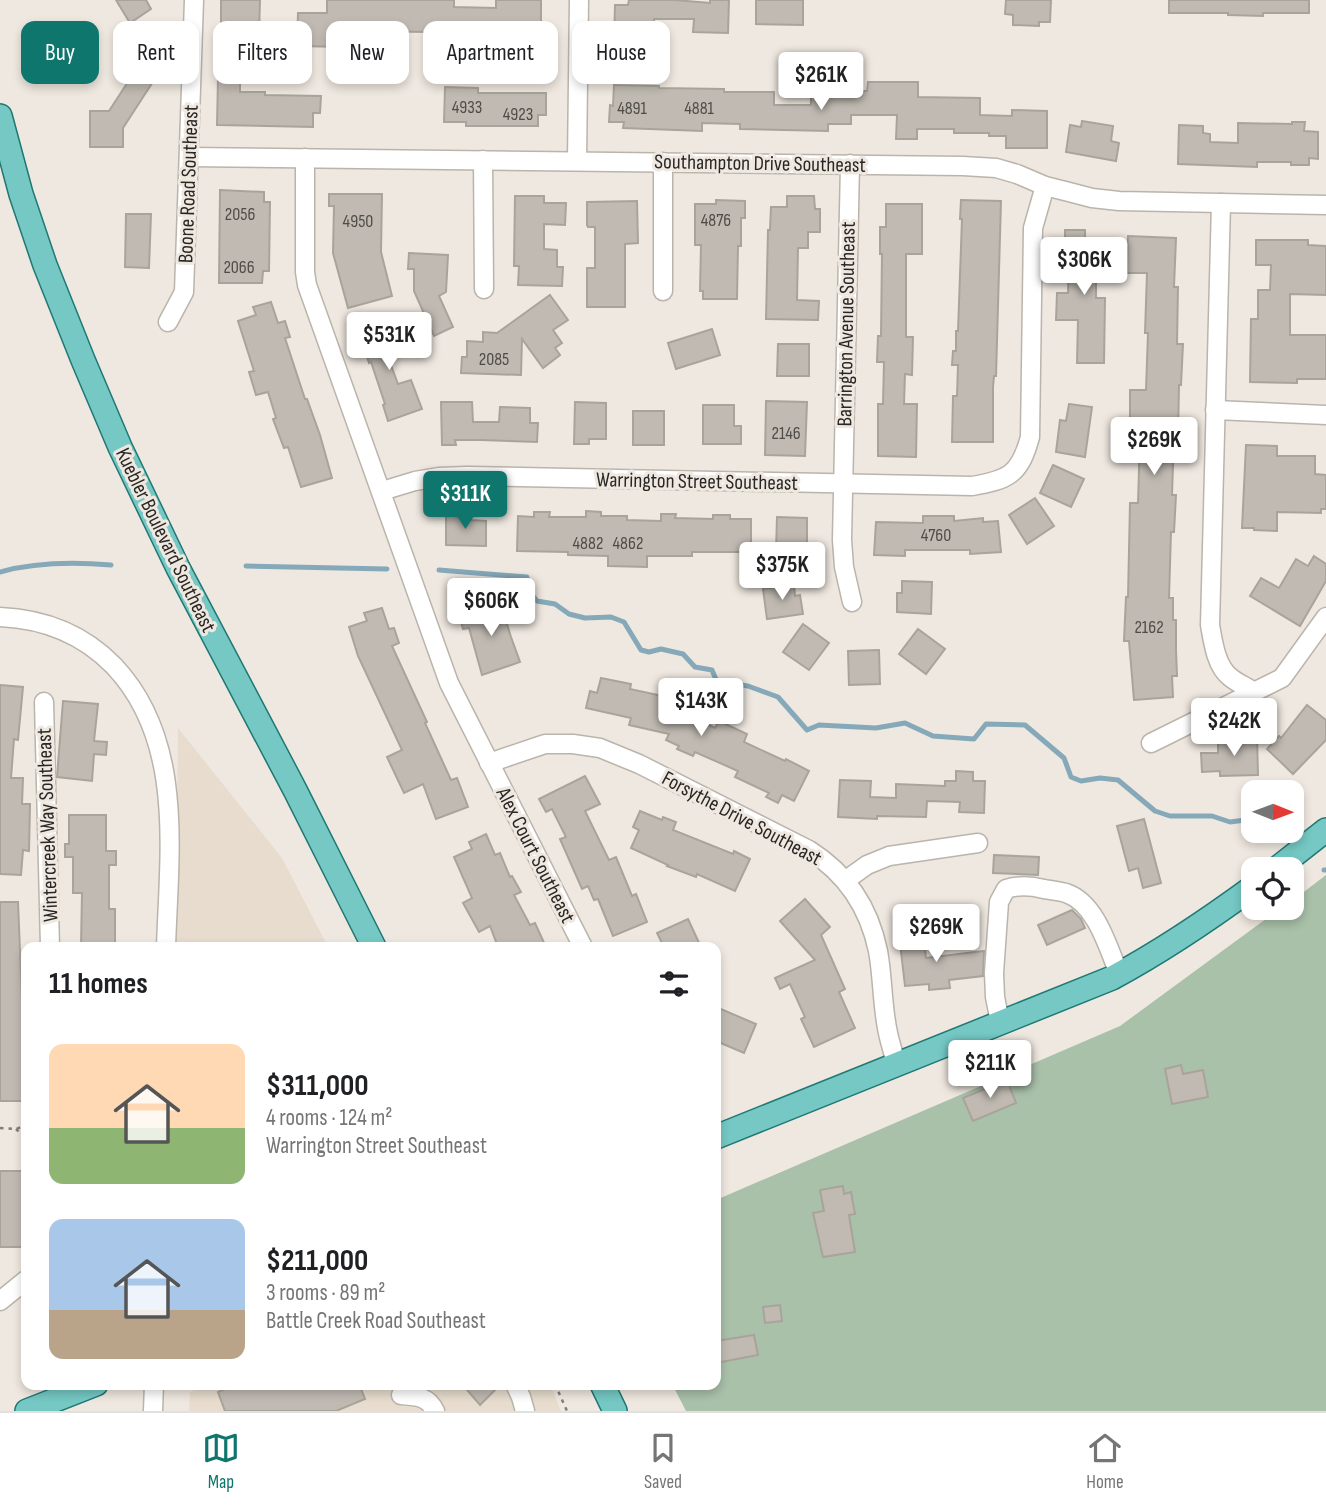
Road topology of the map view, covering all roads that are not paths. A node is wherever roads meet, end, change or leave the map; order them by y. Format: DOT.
graph roads {
  1 [pos="194,0"];
  2 [pos="579,0"];
  3 [pos="0,116"];
  4 [pos="188,157"];
  5 [pos="305,158"];
  6 [pos="483,160"];
  7 [pos="577,162"];
  8 [pos="663,162"];
  9 [pos="850,164"];
  10 [pos="1045,186"];
  11 [pos="1221,203"];
  12 [pos="1326,205"];
  13 [pos="484,289"];
  14 [pos="663,290"];
  15 [pos="168,322"];
  16 [pos="1215,410"];
  17 [pos="1326,415"];
  18 [pos="842,483"];
  19 [pos="382,491"];
  20 [pos="852,602"];
  21 [pos="0,617"];
  22 [pos="1326,617"];
  23 [pos="1254,692"];
  24 [pos="44,702"];
  25 [pos="1151,743"];
  26 [pos="489,763"];
  27 [pos="1326,830"];
  28 [pos="978,843"];
  29 [pos="1292,857"];
  30 [pos="846,880"];
  31 [pos="1241,895"];
  32 [pos="50,942"];
  33 [pos="166,942"];
  34 [pos="371,942"];
  35 [pos="580,942"];
  36 [pos="1119,974"];
  37 [pos="1000,1023"];
  38 [pos="896,1065"];
  39 [pos="721,1135"];
  40 [pos="21,1284"];
  41 [pos="0,1301"];
  42 [pos="81,1390"];
  43 [pos="153,1390"];
  44 [pos="518,1390"];
  45 [pos="605,1390"];
  46 [pos="400,1397"];
  47 [pos="27,1411"];
  48 [pos="153,1411"];
  49 [pos="435,1411"];
  50 [pos="525,1411"];
  51 [pos="615,1411"];
  1 -- 4 [label="street, Boone Road Southeast"];
  2 -- 7 [label="street"];
  3 -- 34 [label="main road, Kuebler Boulevard Southeast"];
  4 -- 5 [label="street, Southampton Drive Southeast"];
  4 -- 15 [label="street, Boone Road Southeast"];
  5 -- 6 [label="street, Southampton Drive Southeast"];
  5 -- 19 [label="street, Alex Court Southeast"];
  6 -- 7 [label="street, Southampton Drive Southeast"];
  6 -- 13 [label="street"];
  7 -- 8 [label="street, Southampton Drive Southeast"];
  8 -- 9 [label="street, Southampton Drive Southeast"];
  8 -- 14 [label="street"];
  9 -- 10 [label="street, Southampton Drive Southeast"];
  9 -- 18 [label="street, Barrington Avenue Southeast"];
  10 -- 11 [label="street, Southampton Drive Southeast"];
  10 -- 18 [label="street, Warrington Street Southeast"];
  11 -- 12 [label="street, Southampton Drive Southeast"];
  11 -- 16 [label="street"];
  16 -- 17 [label="street"];
  16 -- 23 [label="street"];
  18 -- 19 [label="street, Warrington Street Southeast"];
  18 -- 20 [label="street, Barrington Avenue Southeast"];
  19 -- 26 [label="street, Alex Court Southeast"];
  21 -- 33 [label="street"];
  22 -- 23 [label="street"];
  23 -- 25 [label="street"];
  24 -- 32 [label="street, Wintercreek Way Southeast"];
  26 -- 30 [label="street, Forsythe Drive Southeast"];
  26 -- 35 [label="street, Alex Court Southeast"];
  27 -- 29 [label="main road"];
  28 -- 30 [label="street"];
  30 -- 38 [label="street, Forsythe Drive Southeast"];
  31 -- 36 [label="main road"];
  36 -- 37 [label="main road"];
  36 -- 37 [label="street"];
  37 -- 38 [label="main road"];
  38 -- 39 [label="main road"];
  40 -- 41 [label="street"];
  42 -- 47 [label="main road"];
  43 -- 48 [label="street"];
  44 -- 50 [label="street"];
  45 -- 51 [label="main road"];
  46 -- 49 [label="street"];
}
